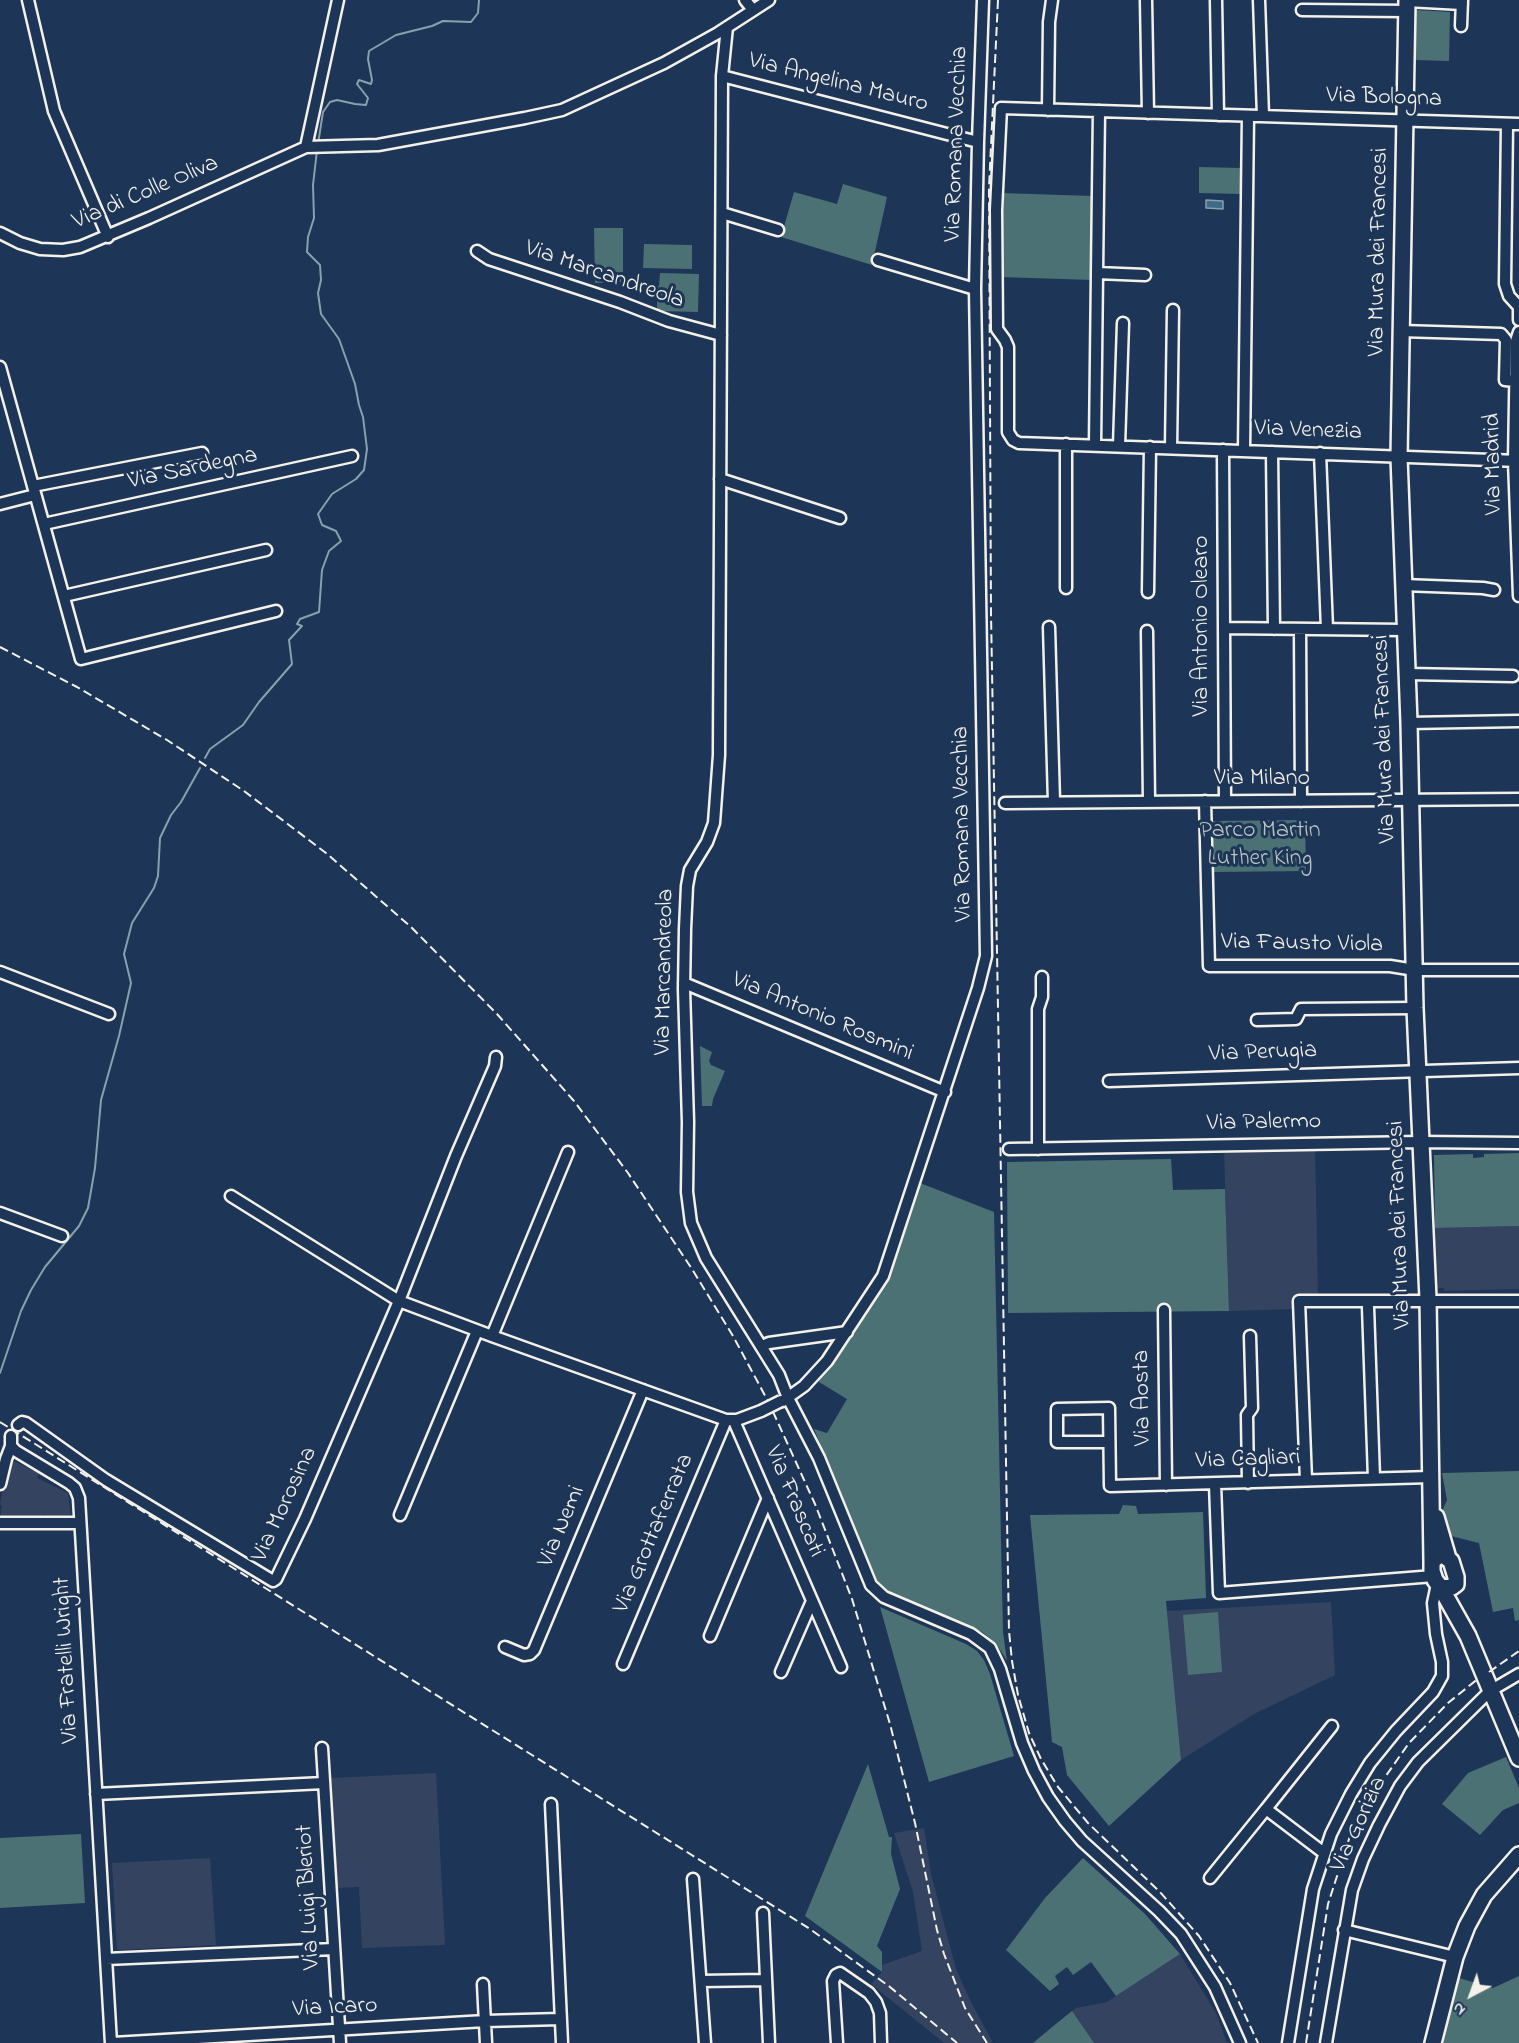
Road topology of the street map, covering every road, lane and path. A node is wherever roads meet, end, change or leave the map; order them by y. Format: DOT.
graph roads {
  1 [pos="28,0"];
  2 [pos="338,0"];
  3 [pos="745,0"];
  4 [pos="769,0"];
  5 [pos="983,0"];
  6 [pos="1052,0"];
  7 [pos="1146,0"];
  8 [pos="1216,0"];
  9 [pos="1259,0"];
  10 [pos="1462,2"];
  11 [pos="1407,4"];
  12 [pos="753,10"];
  13 [pos="1302,10"];
  14 [pos="727,27"];
  15 [pos="1461,27"];
  16 [pos="722,76"];
  17 [pos="1001,108"];
  18 [pos="1048,110"];
  19 [pos="1099,111"];
  20 [pos="1148,112"];
  21 [pos="1218,115"];
  22 [pos="1248,116"];
  23 [pos="1263,116"];
  24 [pos="1405,121"];
  25 [pos="1507,123"];
  26 [pos="1519,124"];
  27 [pos="978,142"];
  28 [pos="314,146"];
  29 [pos="722,213"];
  30 [pos="778,230"];
  31 [pos="0,233"];
  32 [pos="108,237"];
  33 [pos="477,251"];
  34 [pos="878,260"];
  35 [pos="1096,273"];
  36 [pos="1145,275"];
  37 [pos="975,289"];
  38 [pos="1519,306"];
  39 [pos="1173,310"];
  40 [pos="1519,320"];
  41 [pos="1123,322"];
  42 [pos="1401,331"];
  43 [pos="1519,332"];
  44 [pos="721,335"];
  45 [pos="0,367"];
  46 [pos="1515,381"];
  47 [pos="1066,444"];
  48 [pos="1095,445"];
  49 [pos="1119,446"];
  50 [pos="1150,447"];
  51 [pos="1171,448"];
  52 [pos="1223,450"];
  53 [pos="1244,451"];
  54 [pos="1272,452"];
  55 [pos="202,453"];
  56 [pos="1320,453"];
  57 [pos="352,456"];
  58 [pos="1399,457"];
  59 [pos="1517,461"];
  60 [pos="720,479"];
  61 [pos="34,490"];
  62 [pos="0,504"];
  63 [pos="840,518"];
  64 [pos="44,524"];
  65 [pos="266,550"];
  66 [pos="1403,585"];
  67 [pos="1065,588"];
  68 [pos="1494,590"];
  69 [pos="1148,592"];
  70 [pos="64,596"];
  71 [pos="1519,596"];
  72 [pos="276,611"];
  73 [pos="1049,627"];
  74 [pos="1225,628"];
  75 [pos="1274,629"];
  76 [pos="1300,629"];
  77 [pos="1327,629"];
  78 [pos="1404,630"];
  79 [pos="1147,631"];
  80 [pos="1407,674"];
  81 [pos="1513,676"];
  82 [pos="1519,721"];
  83 [pos="1409,723"];
  84 [pos="1519,799"];
  85 [pos="1411,800"];
  86 [pos="1205,801"];
  87 [pos="1225,801"];
  88 [pos="1300,801"];
  89 [pos="1054,802"];
  90 [pos="1149,802"];
  91 [pos="1005,803"];
  92 [pos="1415,970"];
  93 [pos="1519,970"];
  94 [pos="0,972"];
  95 [pos="1042,977"];
  96 [pos="684,983"];
  97 [pos="1415,1008"];
  98 [pos="109,1014"];
  99 [pos="1257,1020"];
  100 [pos="496,1057"];
  101 [pos="1519,1068"];
  102 [pos="1419,1070"];
  103 [pos="1109,1081"];
  104 [pos="945,1092"];
  105 [pos="1420,1142"];
  106 [pos="1519,1143"];
  107 [pos="1009,1149"];
  108 [pos="1038,1149"];
  109 [pos="568,1152"];
  110 [pos="231,1196"];
  111 [pos="0,1213"];
  112 [pos="62,1236"];
  113 [pos="1428,1299"];
  114 [pos="399,1301"];
  115 [pos="1519,1301"];
  116 [pos="1368,1308"];
  117 [pos="1164,1310"];
  118 [pos="477,1331"];
  119 [pos="847,1332"];
  120 [pos="492,1336"];
  121 [pos="1250,1336"];
  122 [pos="762,1346"];
  123 [pos="779,1375"];
  124 [pos="804,1386"];
  125 [pos="643,1390"];
  126 [pos="785,1400"];
  127 [pos="730,1420"];
  128 [pos="18,1425"];
  129 [pos="1109,1442"];
  130 [pos="1431,1477"];
  131 [pos="1374,1478"];
  132 [pos="1306,1480"];
  133 [pos="1248,1483"];
  134 [pos="0,1484"];
  135 [pos="1215,1484"];
  136 [pos="1166,1485"];
  137 [pos="768,1498"];
  138 [pos="400,1515"];
  139 [pos="0,1523"];
  140 [pos="80,1523"];
  141 [pos="1448,1558"];
  142 [pos="1440,1579"];
  143 [pos="813,1601"];
  144 [pos="710,1636"];
  145 [pos="505,1647"];
  146 [pos="623,1664"];
  147 [pos="841,1667"];
  148 [pos="781,1672"];
  149 [pos="1519,1674"];
  150 [pos="1490,1691"];
  151 [pos="1332,1726"];
  152 [pos="322,1748"];
  153 [pos="1519,1758"];
  154 [pos="324,1783"];
  155 [pos="96,1794"];
  156 [pos="550,1804"];
  157 [pos="1266,1809"];
  158 [pos="1324,1853"];
  159 [pos="1519,1855"];
  160 [pos="1210,1878"];
  161 [pos="693,1879"];
  162 [pos="763,1914"];
  163 [pos="1344,1930"];
  164 [pos="334,1949"];
  165 [pos="1455,1957"];
  166 [pos="106,1959"];
  167 [pos="766,1980"];
  168 [pos="701,1982"];
  169 [pos="483,1984"];
  170 [pos="560,2019"];
  171 [pos="485,2021"];
  172 [pos="339,2029"];
  173 [pos="112,2043"];
  174 [pos="340,2043"];
  175 [pos="486,2043"];
  176 [pos="562,2043"];
  177 [pos="705,2043"];
  178 [pos="769,2043"];
  179 [pos="837,2043"];
  180 [pos="881,2043"];
  181 [pos="1239,2043"];
  182 [pos="1288,2043"];
  183 [pos="1326,2043"];
  184 [pos="1433,2043"];
  1 -- 32 [label="street"];
  2 -- 28 [label="street"];
  3 -- 12 [label="street"];
  4 -- 12 [label="street"];
  5 -- 27 [label="street, Via Romana Vecchia"];
  6 -- 18 [label="street"];
  7 -- 20 [label="street"];
  8 -- 21 [label="street"];
  9 -- 23 [label="street"];
  10 -- 11 [label="street"];
  10 -- 15 [label="street"];
  11 -- 13 [label="street"];
  11 -- 24 [label="street, Via Mura dei Francesi"];
  12 -- 14 [label="street"];
  14 -- 16 [label="street, Via Marcandreola"];
  14 -- 28 [label="street"];
  16 -- 27 [label="street, Via Angelina Mauro"];
  16 -- 29 [label="street, Via Marcandreola"];
  17 -- 18 [label="street, Via Bologna"];
  17 -- 47 [label="street, Via Venezia"];
  18 -- 19 [label="street, Via Bologna"];
  19 -- 20 [label="street, Via Bologna"];
  19 -- 35 [label="street"];
  20 -- 21 [label="street, Via Bologna"];
  21 -- 22 [label="street, Via Bologna"];
  22 -- 23 [label="street, Via Bologna"];
  22 -- 53 [label="street"];
  23 -- 24 [label="street, Via Bologna"];
  24 -- 25 [label="street, Via Bologna"];
  24 -- 42 [label="street, Via Mura dei Francesi"];
  25 -- 26 [label="street, Via Bologna"];
  25 -- 38 [label="street"];
  27 -- 37 [label="street, Via Romana Vecchia"];
  28 -- 32 [label="street, Via di Colle Oliva"];
  29 -- 30 [label="street"];
  29 -- 44 [label="street, Via Marcandreola"];
  31 -- 32 [label="street, Via di Colle Oliva"];
  33 -- 44 [label="street, Via Marcandreola"];
  34 -- 37 [label="street, Via Romana Vecchia"];
  35 -- 36 [label="street"];
  35 -- 48 [label="street"];
  37 -- 104 [label="street, Via Romana Vecchia"];
  38 -- 40 [label="street"];
  39 -- 51 [label="street"];
  41 -- 49 [label="street"];
  42 -- 46 [label="street"];
  42 -- 58 [label="street, Via Mura dei Francesi"];
  43 -- 46 [label="street, Via Madrid"];
  44 -- 60 [label="street, Via Marcandreola"];
  45 -- 61 [label="street"];
  46 -- 59 [label="street, Via Madrid"];
  47 -- 48 [label="street, Via Venezia"];
  47 -- 67 [label="street"];
  48 -- 49 [label="street, Via Venezia"];
  49 -- 50 [label="street, Via Venezia"];
  50 -- 51 [label="street, Via Venezia"];
  50 -- 69 [label="street"];
  51 -- 52 [label="street, Via Venezia"];
  52 -- 53 [label="street, Via Venezia"];
  52 -- 74 [label="street, Via Antonio Olearo"];
  53 -- 54 [label="street, Via Venezia"];
  54 -- 56 [label="street, Via Venezia"];
  54 -- 75 [label="street"];
  55 -- 61 [label="street"];
  56 -- 58 [label="street, Via Venezia"];
  56 -- 77 [label="street"];
  57 -- 64 [label="street, Via Sardegna"];
  58 -- 59 [label="street, Via Venezia"];
  58 -- 66 [label="street, Via Mura dei Francesi"];
  59 -- 71 [label="street, Via Madrid"];
  60 -- 63 [label="street"];
  60 -- 96 [label="street, Via Marcandreola"];
  61 -- 62 [label="street"];
  61 -- 64 [label="street"];
  64 -- 70 [label="street"];
  65 -- 70 [label="street"];
  66 -- 68 [label="street"];
  66 -- 78 [label="street, Via Mura dei Francesi"];
  70 -- 72 [label="street"];
  73 -- 89 [label="street"];
  74 -- 75 [label="street"];
  74 -- 87 [label="street, Via Antonio Olearo"];
  75 -- 76 [label="street"];
  76 -- 77 [label="street"];
  76 -- 88 [label="street"];
  77 -- 78 [label="street"];
  78 -- 80 [label="street, Via Mura dei Francesi"];
  79 -- 90 [label="street"];
  80 -- 81 [label="street"];
  80 -- 83 [label="street, Via Mura dei Francesi"];
  82 -- 83 [label="street"];
  83 -- 85 [label="street, Via Mura dei Francesi"];
  84 -- 85 [label="street, Via Milano"];
  85 -- 88 [label="street, Via Milano"];
  85 -- 92 [label="street, Via Mura dei Francesi"];
  86 -- 87 [label="street, Via Milano"];
  86 -- 90 [label="street, Via Milano"];
  86 -- 92 [label="street, Via Fausto Viola"];
  87 -- 88 [label="street, Via Milano"];
  89 -- 90 [label="street, Via Milano"];
  89 -- 91 [label="street, Via Milano"];
  92 -- 93 [label="street"];
  92 -- 97 [label="street, Via Mura dei Francesi"];
  94 -- 98 [label="street"];
  95 -- 108 [label="street"];
  96 -- 104 [label="street, Via Antonio Rosmini"];
  96 -- 122 [label="street, Via Marcandreola"];
  97 -- 99 [label="street"];
  97 -- 102 [label="street, Via Mura dei Francesi"];
  100 -- 114 [label="street, Via Morosina"];
  101 -- 102 [label="street"];
  102 -- 103 [label="street, Via Perugia"];
  102 -- 105 [label="street, Via Mura dei Francesi"];
  104 -- 119 [label="street, Via Romana Vecchia"];
  105 -- 106 [label="street, Via Palermo"];
  105 -- 108 [label="street, Via Palermo"];
  105 -- 113 [label="street, Via Mura dei Francesi"];
  107 -- 108 [label="street, Via Palermo"];
  109 -- 120 [label="street"];
  110 -- 114 [label="street"];
  111 -- 112 [label="street"];
  113 -- 115 [label="street"];
  113 -- 130 [label="street, Via Mura dei Francesi"];
  113 -- 132 [label="street"];
  114 -- 118 [label="street"];
  114 -- 128 [label="street, Via Morosina"];
  116 -- 131 [label="street"];
  117 -- 136 [label="street, Via Aosta"];
  118 -- 120 [label="street"];
  118 -- 138 [label="street"];
  119 -- 122 [label="street"];
  119 -- 124 [label="street, Via Romana Vecchia"];
  120 -- 125 [label="street"];
  121 -- 133 [label="street"];
  122 -- 123 [label="street, Via Marcandreola"];
  123 -- 124 [label="street"];
  123 -- 126 [label="street, Via Marcandreola"];
  124 -- 126 [label="street, Via Romana Vecchia"];
  125 -- 127 [label="street"];
  125 -- 145 [label="street, Via Nemi"];
  126 -- 127 [label="street, bridge"];
  126 -- 181 [label="street, Via Marcandreola"];
  127 -- 137 [label="street, Via Frascati"];
  127 -- 146 [label="street, Via Grottaferrata"];
  129 -- 129 [label="street, Via Cagliari"];
  129 -- 136 [label="street, Via Cagliari"];
  130 -- 131 [label="street, Via Cagliari"];
  130 -- 141 [label="street, Via Mura dei Francesi"];
  130 -- 142 [label="street, Via Mura dei Francesi"];
  131 -- 132 [label="street, Via Cagliari"];
  132 -- 133 [label="street, Via Cagliari"];
  133 -- 135 [label="street, Via Cagliari"];
  134 -- 140 [label="street, Via Fratelli Wright"];
  135 -- 136 [label="street, Via Cagliari"];
  135 -- 142 [label="street"];
  137 -- 143 [label="street, Via Frascati"];
  137 -- 144 [label="street"];
  139 -- 140 [label="street"];
  140 -- 155 [label="street, Via Fratelli Wright"];
  141 -- 142 [label="street, Via Mura dei Francesi"];
  141 -- 142 [label="street"];
  142 -- 150 [label="street"];
  142 -- 158 [label="street, Via Mura dei Francesi"];
  143 -- 147 [label="street, Via Frascati"];
  143 -- 148 [label="street"];
  149 -- 150 [label="street, Via Gorizia"];
  150 -- 153 [label="street"];
  150 -- 163 [label="street, Via Gorizia"];
  151 -- 157 [label="street"];
  152 -- 154 [label="street, Via Luigi Bleriot"];
  154 -- 155 [label="street"];
  154 -- 164 [label="street, Via Luigi Bleriot"];
  155 -- 166 [label="street, Via Fratelli Wright"];
  156 -- 170 [label="street"];
  157 -- 158 [label="street"];
  157 -- 160 [label="street"];
  158 -- 182 [label="street, Via Mura dei Francesi"];
  159 -- 165 [label="street"];
  161 -- 168 [label="street"];
  162 -- 167 [label="street"];
  163 -- 165 [label="street"];
  163 -- 183 [label="street, Via Gorizia"];
  164 -- 166 [label="street"];
  164 -- 172 [label="street, Via Luigi Bleriot"];
  165 -- 184 [label="street"];
  166 -- 173 [label="street, Via Fratelli Wright"];
  167 -- 168 [label="street"];
  167 -- 178 [label="street"];
  168 -- 177 [label="street"];
  169 -- 171 [label="street"];
  170 -- 171 [label="street, Via Icaro"];
  170 -- 176 [label="street"];
  171 -- 172 [label="street, Via Icaro"];
  171 -- 175 [label="street"];
  172 -- 173 [label="street, Via Icaro"];
  172 -- 174 [label="street, Via Luigi Bleriot"];
  179 -- 180 [label="street"];
}
